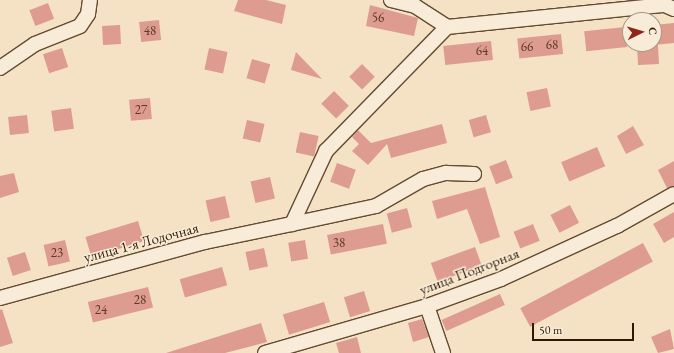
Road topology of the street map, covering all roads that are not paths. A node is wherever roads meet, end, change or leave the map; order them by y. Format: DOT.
graph roads {
  1 [pos="90,0"];
  2 [pos="390,0"];
  3 [pos="674,9"];
  4 [pos="447,27"];
  5 [pos="0,68"];
  6 [pos="474,174"];
  7 [pos="674,194"];
  8 [pos="292,224"];
  9 [pos="0,298"];
  10 [pos="427,306"];
  11 [pos="265,353"];
  12 [pos="443,353"];
  1 -- 5 [label="street"];
  2 -- 4 [label="street"];
  3 -- 4 [label="street"];
  4 -- 8 [label="street"];
  6 -- 8 [label="street, улица 1-я Лодочная"];
  7 -- 10 [label="street, улица Подгорная"];
  8 -- 9 [label="street, улица 1-я Лодочная"];
  10 -- 11 [label="street, улица Подгорная"];
  10 -- 12 [label="street"];
}
